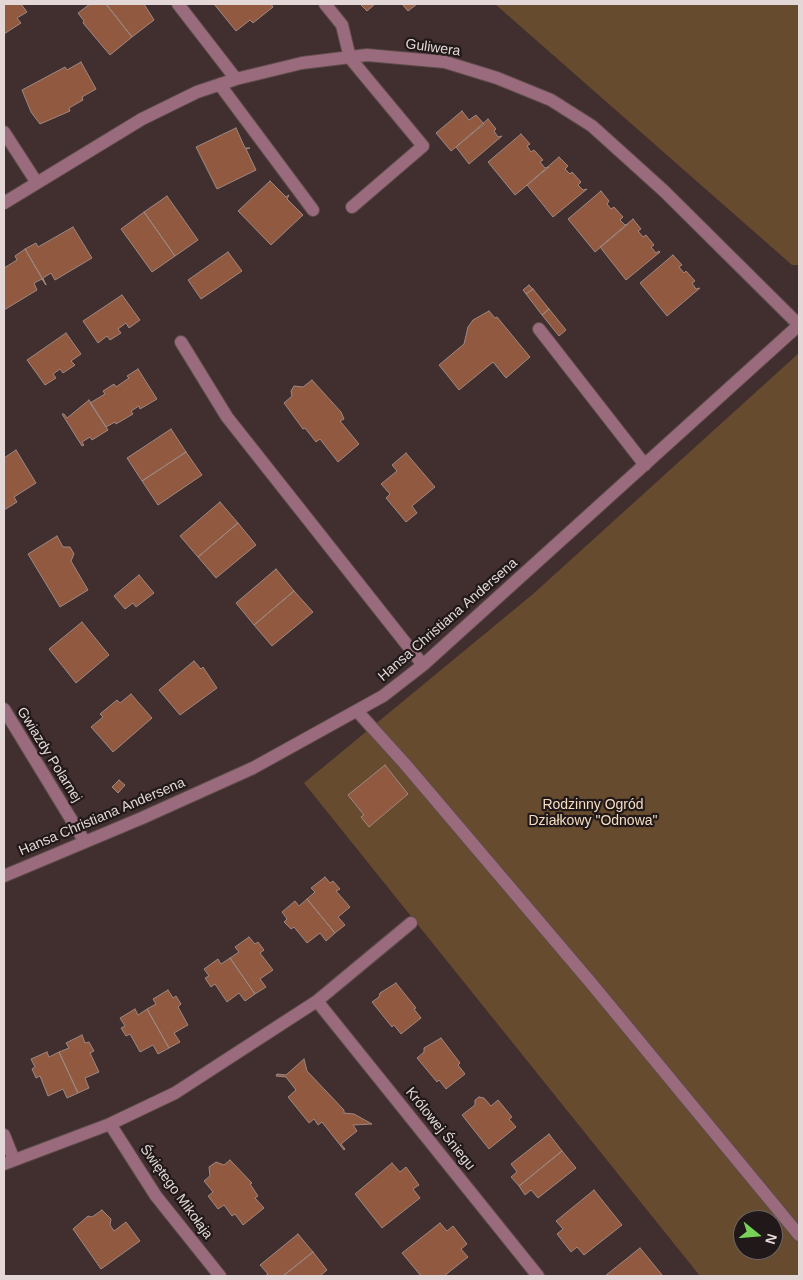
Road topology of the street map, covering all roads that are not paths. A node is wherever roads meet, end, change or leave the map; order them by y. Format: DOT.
graph roads {
  1 [pos="178,4"];
  2 [pos="324,4"];
  3 [pos="350,58"];
  4 [pos="236,79"];
  5 [pos="220,84"];
  6 [pos="4,132"];
  7 [pos="37,183"];
  8 [pos="4,203"];
  9 [pos="352,207"];
  10 [pos="312,210"];
  11 [pos="799,325"];
  12 [pos="539,329"];
  13 [pos="181,342"];
  14 [pos="645,465"];
  15 [pos="423,665"];
  16 [pos="4,709"];
  17 [pos="357,711"];
  18 [pos="85,842"];
  19 [pos="4,876"];
  20 [pos="410,923"];
  21 [pos="317,1001"];
  22 [pos="110,1124"];
  23 [pos="4,1135"];
  24 [pos="9,1162"];
  25 [pos="799,1235"];
  26 [pos="220,1276"];
  27 [pos="538,1276"];
  1 -- 4 [label="street"];
  2 -- 3 [label="street"];
  3 -- 4 [label="street, Guliwera"];
  3 -- 9 [label="street"];
  3 -- 11 [label="street, Guliwera"];
  4 -- 5 [label="street, Guliwera"];
  5 -- 7 [label="street, Guliwera"];
  5 -- 10 [label="street"];
  6 -- 7 [label="street"];
  7 -- 8 [label="street, Guliwera"];
  11 -- 14 [label="street, Hansa Christiana Andersena"];
  12 -- 14 [label="street"];
  13 -- 15 [label="street"];
  14 -- 15 [label="street, Hansa Christiana Andersena"];
  15 -- 17 [label="street, Hansa Christiana Andersena"];
  16 -- 18 [label="street, Gwiazdy Polarnej"];
  17 -- 18 [label="street, Hansa Christiana Andersena"];
  17 -- 25 [label="street"];
  18 -- 19 [label="street, Hansa Christiana Andersena"];
  20 -- 21 [label="street"];
  21 -- 22 [label="street"];
  21 -- 27 [label="street, Królowej Śniegu"];
  22 -- 24 [label="street"];
  22 -- 26 [label="street, Świętego Mikołaja"];
  23 -- 24 [label="street"];
}
